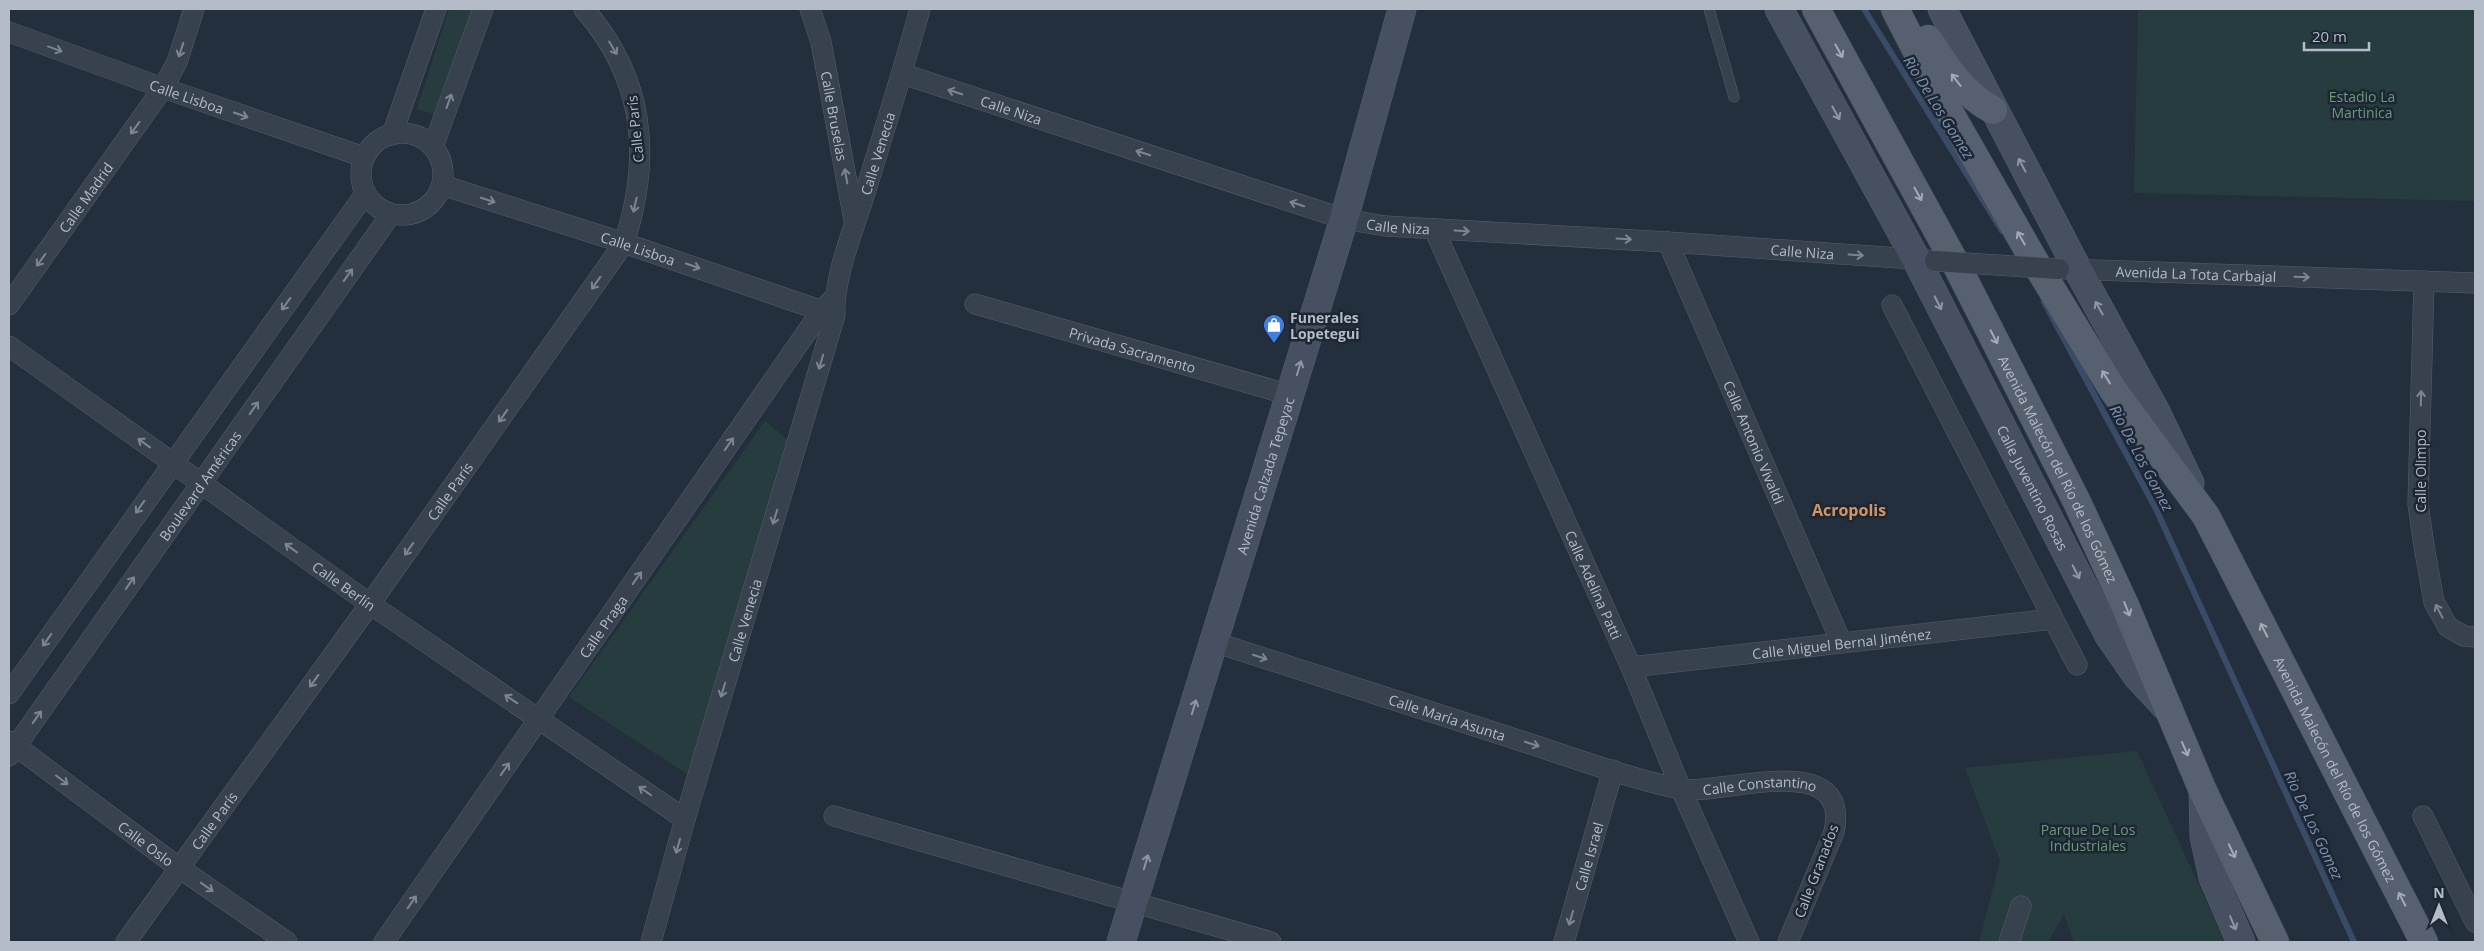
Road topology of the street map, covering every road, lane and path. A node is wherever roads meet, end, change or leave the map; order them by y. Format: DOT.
graph roads {
  1 [pos="194,9"];
  2 [pos="436,9"];
  3 [pos="483,9"];
  4 [pos="584,9"];
  5 [pos="810,9"];
  6 [pos="920,9"];
  7 [pos="1402,9"];
  8 [pos="1709,9"];
  9 [pos="1779,9"];
  10 [pos="1816,9"];
  11 [pos="1895,9"];
  12 [pos="1911,9"];
  13 [pos="1942,9"];
  14 [pos="9,32"];
  15 [pos="902,74"];
  16 [pos="163,88"];
  17 [pos="1734,97"];
  18 [pos="1993,110"];
  19 [pos="392,135"];
  20 [pos="432,147"];
  21 [pos="364,158"];
  22 [pos="442,185"];
  23 [pos="365,194"];
  24 [pos="391,214"];
  25 [pos="1344,219"];
  26 [pos="855,224"];
  27 [pos="1434,229"];
  28 [pos="1668,242"];
  29 [pos="624,243"];
  30 [pos="1925,260"];
  31 [pos="2068,269"];
  32 [pos="2424,281"];
  33 [pos="2475,283"];
  34 [pos="975,304"];
  35 [pos="9,305"];
  36 [pos="1892,305"];
  37 [pos="830,308"];
  38 [pos="9,346"];
  39 [pos="1290,395"];
  40 [pos="172,463"];
  41 [pos="200,483"];
  42 [pos="2206,516"];
  43 [pos="370,604"];
  44 [pos="2053,619"];
  45 [pos="2475,638"];
  46 [pos="1214,642"];
  47 [pos="1841,642"];
  48 [pos="2077,665"];
  49 [pos="1631,667"];
  50 [pos="9,694"];
  51 [pos="2166,707"];
  52 [pos="540,719"];
  53 [pos="11,748"];
  54 [pos="1613,770"];
  55 [pos="1681,789"];
  56 [pos="2203,792"];
  57 [pos="1832,799"];
  58 [pos="834,816"];
  59 [pos="2423,816"];
  60 [pos="685,819"];
  61 [pos="178,867"];
  62 [pos="1134,902"];
  63 [pos="2021,906"];
  64 [pos="2475,922"];
  65 [pos="126,942"];
  66 [pos="286,942"];
  67 [pos="384,942"];
  68 [pos="651,942"];
  69 [pos="1121,942"];
  70 [pos="1271,942"];
  71 [pos="1564,942"];
  72 [pos="1749,942"];
  73 [pos="1788,942"];
  74 [pos="2009,942"];
  75 [pos="2241,942"];
  76 [pos="2275,942"];
  77 [pos="2424,942"];
  1 -- 16 [label="street, Calle Madrid, one-way"];
  2 -- 19 [label="street"];
  20 -- 3 [label="street, one-way"];
  4 -- 29 [label="street, Calle París, one-way"];
  26 -- 5 [label="street, Calle Bruselas, one-way"];
  6 -- 15 [label="street, Calle Venecia"];
  7 -- 25 [label="street, Avenida Calzada Tepeyac"];
  8 -- 17 [label="lane"];
  9 -- 30 [label="street, one-way"];
  10 -- 51 [label="main road, Avenida Malecón del Río de los Gómez, one-way"];
  42 -- 11 [label="main road, Avenida Malecón del Río de los Gómez, one-way"];
  18 -- 12 [label="main road, one-way"];
  13 -- 18 [label="street, Avenida Malecón del Río de los Gómez"];
  14 -- 16 [label="street, Calle Lisboa, one-way"];
  25 -- 15 [label="street, Calle Niza, one-way"];
  15 -- 26 [label="street, Calle Venecia"];
  16 -- 21 [label="street, Calle Lisboa, one-way"];
  16 -- 35 [label="street, Calle Madrid, one-way"];
  31 -- 18 [label="street, Avenida Malecón del Río de los Gómez, one-way"];
  19 -- 20 [label="street"];
  19 -- 21 [label="street"];
  20 -- 22 [label="street"];
  21 -- 23 [label="street"];
  22 -- 24 [label="street"];
  22 -- 29 [label="street, Calle Lisboa, one-way"];
  23 -- 24 [label="street"];
  23 -- 40 [label="street, one-way"];
  41 -- 24 [label="street, Boulevard Américas, one-way"];
  25 -- 27 [label="street, Calle Niza"];
  39 -- 25 [label="street, Avenida Calzada Tepeyac, one-way"];
  26 -- 37 [label="street, Calle Venecia"];
  27 -- 28 [label="street, Calle Niza, one-way"];
  27 -- 49 [label="street, Calle Adelina Patti"];
  28 -- 30 [label="street, Calle Niza, one-way"];
  28 -- 47 [label="street, Calle Antonio Vivaldi"];
  29 -- 37 [label="street, Calle Lisboa, one-way"];
  29 -- 43 [label="street, Calle París, one-way"];
  30 -- 31 [label="street, Avenida La Tota Carbajal, bridge"];
  30 -- 51 [label="street, Calle Juventino Rosas, one-way"];
  31 -- 32 [label="street, Avenida La Tota Carbajal, one-way"];
  42 -- 31 [label="street, Avenida Malecón del Río de los Gómez, one-way"];
  32 -- 33 [label="street, Avenida La Tota Carbajal"];
  45 -- 32 [label="street, Calle Olimpo, one-way"];
  34 -- 39 [label="street, Privada Sacramento"];
  36 -- 44 [label="street"];
  52 -- 37 [label="street, Calle Praga, one-way"];
  37 -- 60 [label="street, Calle Venecia, one-way"];
  40 -- 38 [label="street, Calle Berlín, one-way"];
  39 -- 46 [label="street, Avenida Calzada Tepeyac"];
  40 -- 41 [label="street, Calle Berlín"];
  40 -- 50 [label="street, one-way"];
  43 -- 41 [label="street, Calle Berlín, one-way"];
  53 -- 41 [label="street, Boulevard Américas, one-way"];
  77 -- 42 [label="main road, Avenida Malecón del Río de los Gómez, one-way"];
  52 -- 43 [label="street, Calle Berlín, one-way"];
  43 -- 61 [label="street, Calle París, one-way"];
  44 -- 47 [label="street, Calle Miguel Bernal Jiménez"];
  44 -- 48 [label="street"];
  46 -- 54 [label="street, Calle María Asunta, one-way"];
  62 -- 46 [label="street, Avenida Calzada Tepeyac, one-way"];
  47 -- 49 [label="street, Calle Miguel Bernal Jiménez"];
  49 -- 55 [label="street, Calle Adelina Patti"];
  51 -- 56 [label="main road, Avenida Malecón del Río de los Gómez, one-way"];
  60 -- 52 [label="street, Calle Berlín, one-way"];
  67 -- 52 [label="street, Calle Praga, one-way"];
  53 -- 61 [label="street, Calle Oslo, one-way"];
  54 -- 55 [label="street, Calle María Asunta"];
  54 -- 71 [label="street, Calle Israel, one-way"];
  55 -- 57 [label="street, Calle Constantino"];
  55 -- 72 [label="street, Calle Adelina Patti"];
  56 -- 75 [label="street, one-way"];
  56 -- 76 [label="main road, Avenida Malecón del Río de los Gómez, one-way"];
  57 -- 73 [label="street, Calle Granados"];
  58 -- 62 [label="street"];
  59 -- 64 [label="street"];
  60 -- 68 [label="street, Calle Venecia, one-way"];
  61 -- 65 [label="street, Calle París"];
  61 -- 66 [label="street, Calle Oslo, one-way"];
  62 -- 69 [label="street, Avenida Calzada Tepeyac"];
  62 -- 70 [label="street"];
  63 -- 74 [label="street"];
}
